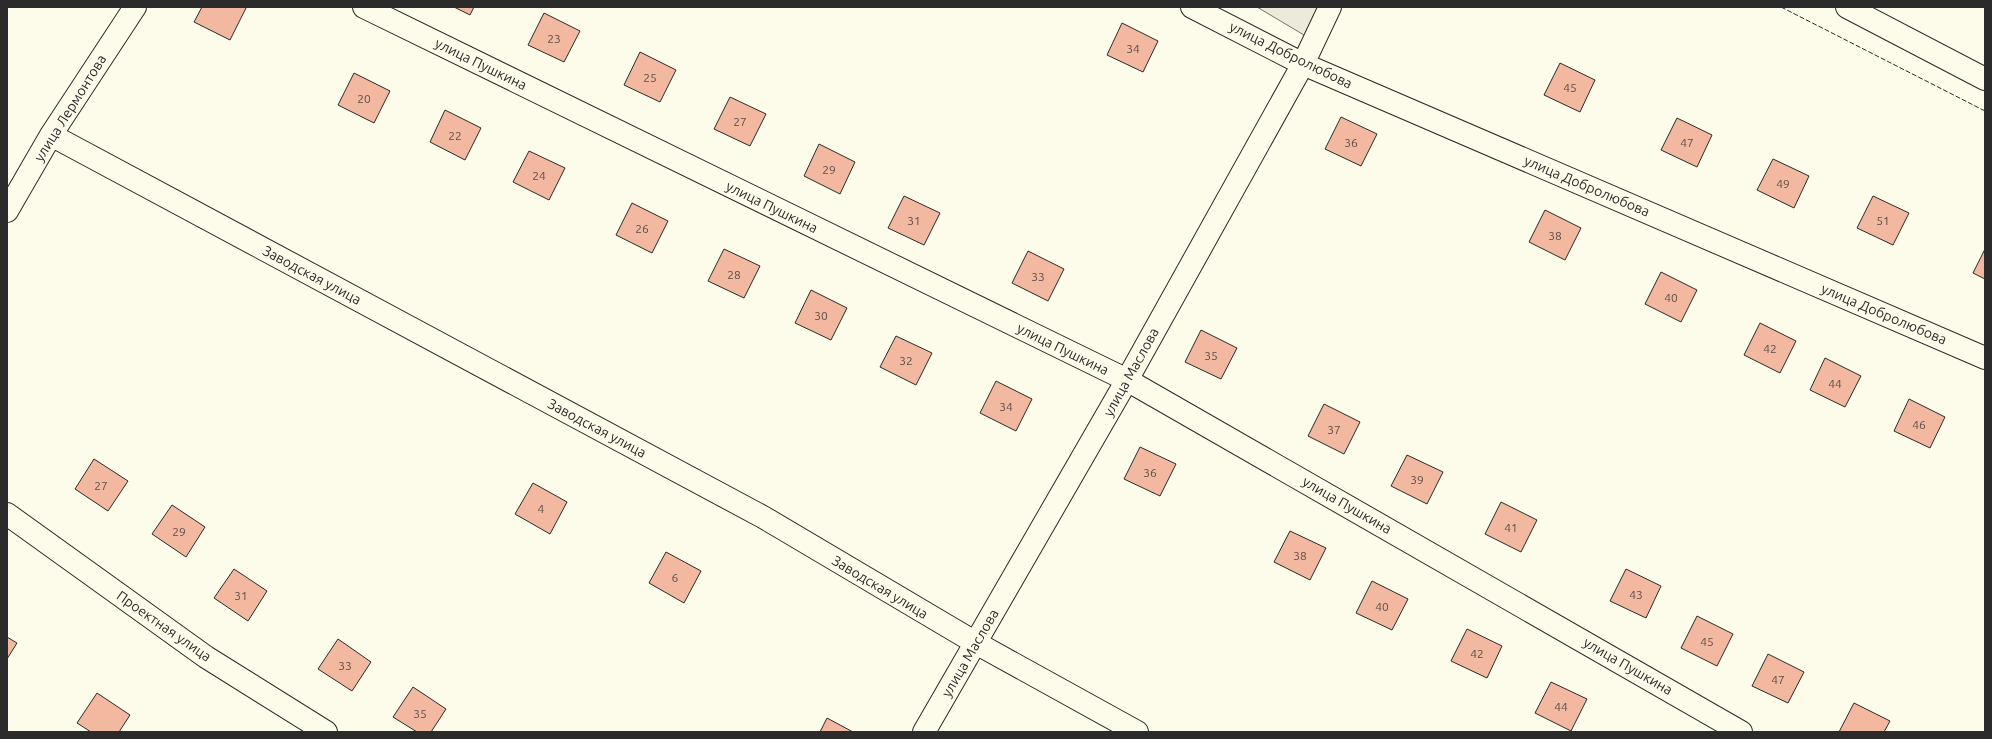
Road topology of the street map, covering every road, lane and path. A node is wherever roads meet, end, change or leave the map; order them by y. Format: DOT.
graph roads {
  1 [pos="134,7"];
  2 [pos="364,7"];
  3 [pos="1192,7"];
  4 [pos="1330,7"];
  5 [pos="1847,7"];
  6 [pos="1303,64"];
  7 [pos="1985,79"];
  8 [pos="51,135"];
  9 [pos="7,211"];
  10 [pos="1985,358"];
  11 [pos="1127,380"];
  12 [pos="7,514"];
  13 [pos="976,643"];
  14 [pos="326,732"];
  15 [pos="924,732"];
  16 [pos="1137,732"];
  17 [pos="1741,732"];
  1 -- 8 [label="street, улица Лермонтова"];
  2 -- 11 [label="street, улица Пушкина"];
  3 -- 6 [label="street, улица Добролюбова"];
  4 -- 6 [label="street, улица Маслова"];
  5 -- 7 [label="street"];
  6 -- 10 [label="street, улица Добролюбова"];
  6 -- 11 [label="street, улица Маслова"];
  8 -- 9 [label="street, улица Лермонтова"];
  8 -- 13 [label="street, Заводская улица"];
  11 -- 13 [label="street, улица Маслова"];
  11 -- 17 [label="street, улица Пушкина"];
  12 -- 14 [label="street, Проектная улица"];
  13 -- 15 [label="street, улица Маслова"];
  13 -- 16 [label="street, Заводская улица"];
}
